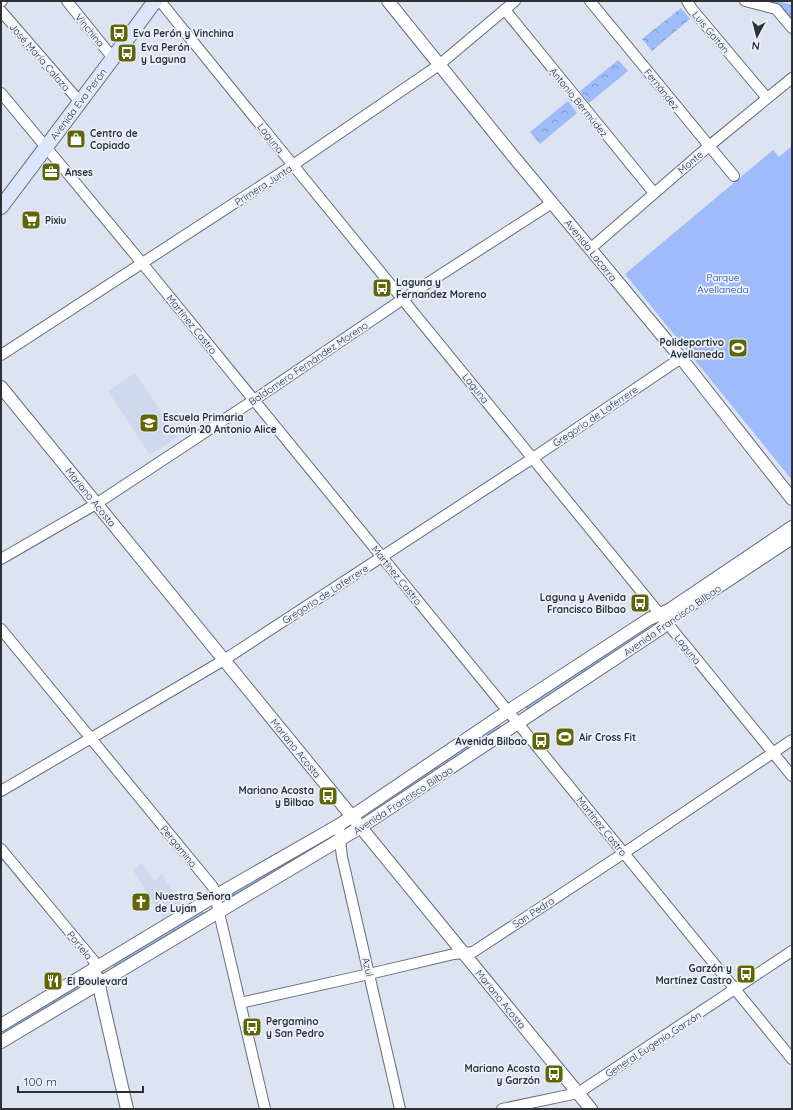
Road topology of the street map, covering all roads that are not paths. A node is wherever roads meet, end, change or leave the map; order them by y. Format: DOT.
graph roads {
  1 [pos="67,1"];
  2 [pos="155,1"];
  3 [pos="160,1"];
  4 [pos="388,1"];
  5 [pos="515,1"];
  6 [pos="590,1"];
  7 [pos="687,1"];
  8 [pos="745,1"];
  9 [pos="505,10"];
  10 [pos="1,11"];
  11 [pos="792,28"];
  12 [pos="113,58"];
  13 [pos="439,65"];
  14 [pos="792,78"];
  15 [pos="767,98"];
  16 [pos="3,99"];
  17 [pos="80,102"];
  18 [pos="709,146"];
  19 [pos="46,147"];
  20 [pos="293,165"];
  21 [pos="734,176"];
  22 [pos="654,193"];
  23 [pos="552,203"];
  24 [pos="1,207"];
  25 [pos="590,249"];
  26 [pos="142,263"];
  27 [pos="403,299"];
  28 [pos="1,355"];
  29 [pos="680,358"];
  30 [pos="1,387"];
  31 [pos="254,400"];
  32 [pos="533,458"];
  33 [pos="792,499"];
  34 [pos="96,504"];
  35 [pos="792,527"];
  36 [pos="792,538"];
  37 [pos="382,557"];
  38 [pos="1,559"];
  39 [pos="664,618"];
  40 [pos="1,630"];
  41 [pos="224,660"];
  42 [pos="508,711"];
  43 [pos="518,724"];
  44 [pos="91,738"];
  45 [pos="792,740"];
  46 [pos="773,753"];
  47 [pos="792,776"];
  48 [pos="1,791"];
  49 [pos="352,816"];
  50 [pos="340,825"];
  51 [pos="361,828"];
  52 [pos="340,841"];
  53 [pos="1,848"];
  54 [pos="624,853"];
  55 [pos="215,896"];
  56 [pos="219,912"];
  57 [pos="792,951"];
  58 [pos="463,953"];
  59 [pos="95,968"];
  60 [pos="369,974"];
  61 [pos="99,984"];
  62 [pos="735,989"];
  63 [pos="240,1003"];
  64 [pos="1,1025"];
  65 [pos="1,1042"];
  66 [pos="792,1059"];
  67 [pos="578,1093"];
  68 [pos="531,1106"];
  69 [pos="127,1109"];
  70 [pos="265,1109"];
  71 [pos="400,1109"];
  72 [pos="502,1109"];
  73 [pos="591,1109"];
  1 -- 12 [label="street, Vinchina"];
  2 -- 12 [label="main road, Avenida Eva Perón"];
  3 -- 20 [label="street, Laguna"];
  4 -- 13 [label="street, Avenida Lacarra"];
  5 -- 9 [label="street, Primera Junta"];
  6 -- 18 [label="street, Fernández"];
  7 -- 15 [label="street, Luis Gaitán"];
  8 -- 11 [label="street"];
  9 -- 13 [label="street, Primera Junta"];
  9 -- 22 [label="street, Antonio Bermúdez"];
  10 -- 17 [label="street, José María Calaza"];
  12 -- 17 [label="main road, Avenida Eva Perón"];
  13 -- 20 [label="street, Primera Junta"];
  13 -- 23 [label="street, Avenida Lacarra"];
  14 -- 15 [label="street, Monte"];
  15 -- 18 [label="street, Monte"];
  16 -- 19 [label="street, Martínez Castro"];
  17 -- 19 [label="main road, Avenida Eva Perón"];
  18 -- 21 [label="street, Fernández"];
  18 -- 22 [label="street, Monte"];
  19 -- 24 [label="main road, Avenida Eva Perón"];
  19 -- 26 [label="street, Martínez Castro"];
  20 -- 26 [label="street, Primera Junta"];
  20 -- 27 [label="street, Laguna"];
  22 -- 25 [label="street, Monte"];
  23 -- 25 [label="street, Avenida Lacarra"];
  23 -- 27 [label="street, Baldomero Fernández Moreno"];
  25 -- 29 [label="street, Avenida Lacarra"];
  26 -- 28 [label="street, Primera Junta"];
  26 -- 31 [label="street, Martínez Castro"];
  27 -- 31 [label="street, Baldomero Fernández Moreno"];
  27 -- 32 [label="street, Laguna"];
  29 -- 32 [label="street, Gregorio de Laferrere"];
  29 -- 33 [label="street, Avenida Lacarra"];
  30 -- 34 [label="street, Mariano Acosta"];
  31 -- 34 [label="street, Baldomero Fernández Moreno"];
  31 -- 37 [label="street, Martínez Castro"];
  32 -- 37 [label="street, Gregorio de Laferrere"];
  32 -- 39 [label="street, Laguna"];
  34 -- 38 [label="street, Baldomero Fernández Moreno"];
  34 -- 41 [label="street, Mariano Acosta"];
  35 -- 39 [label="street, Avenida Francisco Bilbao"];
  36 -- 39 [label="street, Avenida Francisco Bilbao"];
  37 -- 41 [label="street, Gregorio de Laferrere"];
  37 -- 42 [label="street, Martínez Castro"];
  39 -- 42 [label="street, Avenida Francisco Bilbao"];
  39 -- 43 [label="street, Avenida Francisco Bilbao"];
  39 -- 46 [label="street, Laguna"];
  40 -- 44 [label="street, Pergamino"];
  41 -- 44 [label="street, Gregorio de Laferrere"];
  41 -- 49 [label="street, Mariano Acosta"];
  42 -- 43 [label="street, Martínez Castro"];
  42 -- 49 [label="street, Avenida Francisco Bilbao"];
  43 -- 51 [label="street, Avenida Francisco Bilbao"];
  43 -- 54 [label="street, Martínez Castro"];
  44 -- 48 [label="street, Gregorio de Laferrere"];
  44 -- 55 [label="street, Pergamino"];
  45 -- 46 [label="street, San Pedro"];
  46 -- 47 [label="street, Laguna"];
  46 -- 54 [label="street, San Pedro"];
  49 -- 50 [label="street, Avenida Francisco Bilbao"];
  49 -- 51 [label="street, Mariano Acosta"];
  50 -- 52 [label="street, Azul"];
  50 -- 55 [label="street, Avenida Francisco Bilbao"];
  51 -- 52 [label="street, Avenida Francisco Bilbao"];
  51 -- 58 [label="street, Mariano Acosta"];
  52 -- 56 [label="street, Avenida Francisco Bilbao"];
  52 -- 60 [label="street, Azul"];
  53 -- 59 [label="street, Portela"];
  54 -- 58 [label="street, San Pedro"];
  54 -- 62 [label="street, Martínez Castro"];
  55 -- 56 [label="street, Pergamino"];
  55 -- 59 [label="street, Avenida Francisco Bilbao"];
  56 -- 61 [label="street, Avenida Francisco Bilbao"];
  56 -- 63 [label="street, Pergamino"];
  57 -- 62 [label="street, General Eugenio Garzón"];
  58 -- 60 [label="street, San Pedro"];
  58 -- 67 [label="street, Mariano Acosta"];
  59 -- 61 [label="street, Portela"];
  59 -- 64 [label="street, Avenida Francisco Bilbao"];
  60 -- 63 [label="street, San Pedro"];
  60 -- 71 [label="street, Azul"];
  61 -- 65 [label="street, Avenida Francisco Bilbao"];
  61 -- 69 [label="street, Portela"];
  62 -- 66 [label="street, Martínez Castro"];
  62 -- 67 [label="street, General Eugenio Garzón"];
  63 -- 70 [label="street, Pergamino"];
  67 -- 68 [label="street, General Eugenio Garzón"];
  67 -- 73 [label="street, Mariano Acosta"];
  68 -- 72 [label="street, General Eugenio Garzón"];
}
